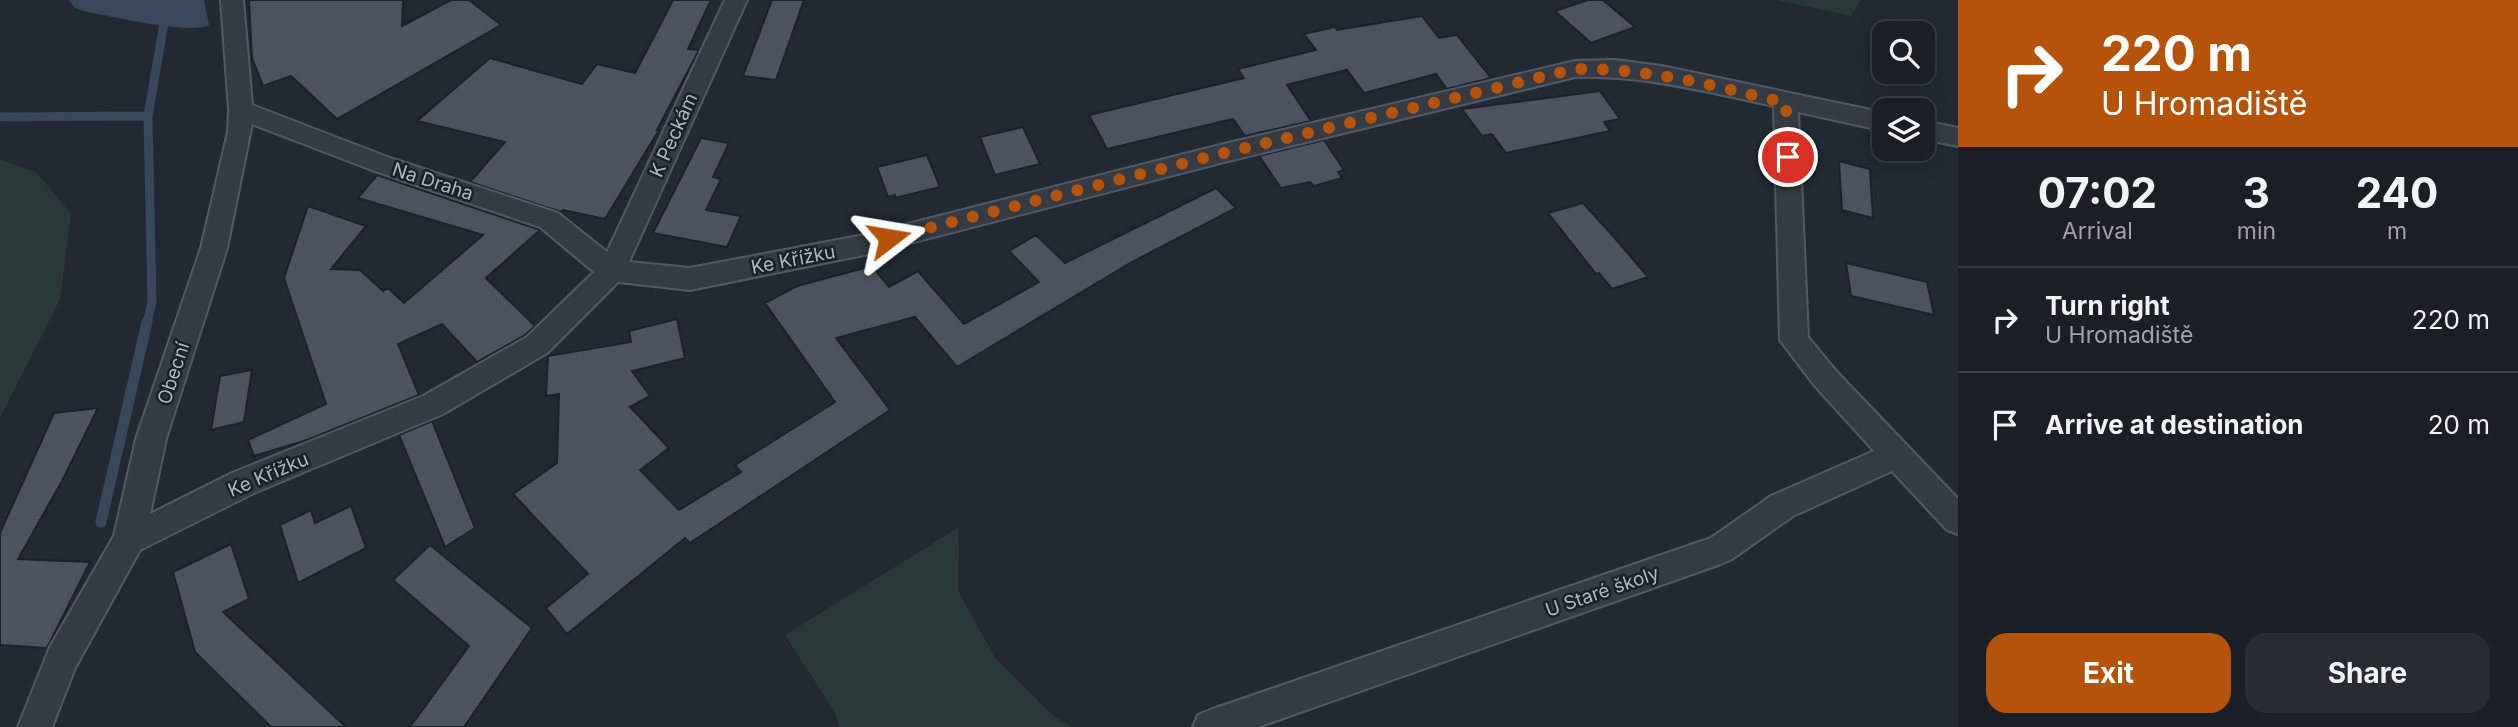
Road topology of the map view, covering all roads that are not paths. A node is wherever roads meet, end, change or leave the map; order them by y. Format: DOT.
graph roads {
  1 [pos="232,0"];
  2 [pos="736,0"];
  3 [pos="1786,103"];
  4 [pos="241,110"];
  5 [pos="1872,120"];
  6 [pos="1935,132"];
  7 [pos="1958,137"];
  8 [pos="612,271"];
  9 [pos="1896,455"];
  10 [pos="1958,520"];
  11 [pos="129,540"];
  12 [pos="35,727"];
  13 [pos="1210,727"];
  1 -- 4 [label="street, Obecní"];
  2 -- 8 [label="street, K Peckám"];
  3 -- 5 [label="street, Ke Křížku"];
  3 -- 8 [label="street, Ke Křížku"];
  3 -- 9 [label="street"];
  4 -- 8 [label="street, Na Draha"];
  4 -- 11 [label="street, Obecní"];
  6 -- 7 [label="street"];
  8 -- 11 [label="street, Ke Křížku"];
  9 -- 10 [label="street"];
  9 -- 13 [label="street, U Staré školy"];
  11 -- 12 [label="street, Obecní"];
}
